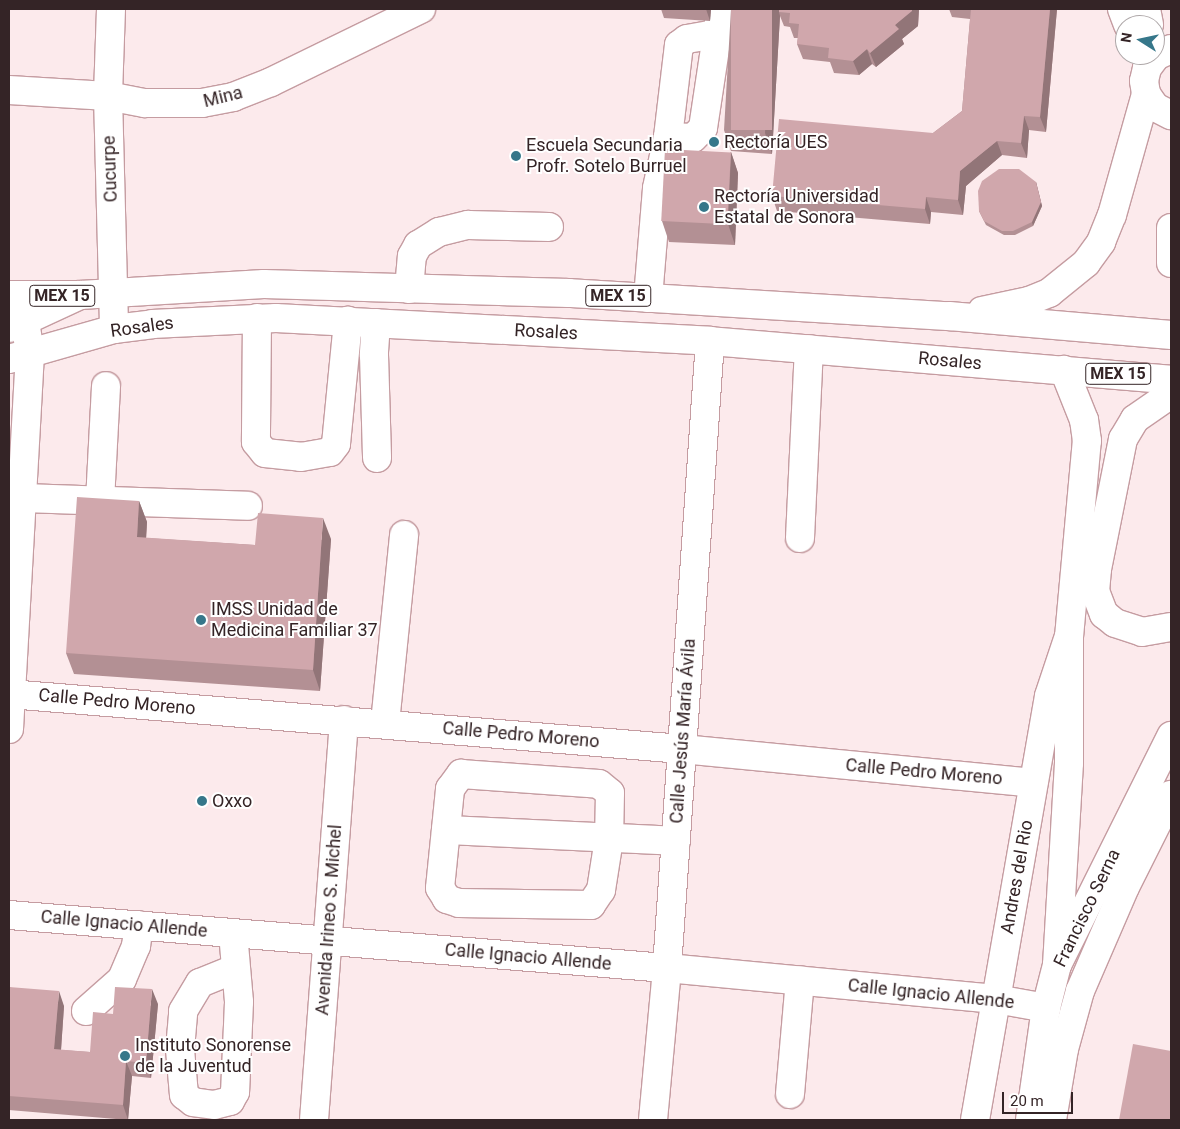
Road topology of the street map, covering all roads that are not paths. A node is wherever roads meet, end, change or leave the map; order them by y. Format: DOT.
graph roads {
  1 [pos="111,9"];
  2 [pos="421,9"];
  3 [pos="386,18"];
  4 [pos="720,21"];
  5 [pos="1155,65"];
  6 [pos="1157,65"];
  7 [pos="9,90"];
  8 [pos="108,96"];
  9 [pos="1171,115"];
  10 [pos="668,137"];
  11 [pos="549,227"];
  12 [pos="1171,228"];
  13 [pos="1171,263"];
  14 [pos="408,289"];
  15 [pos="115,292"];
  16 [pos="10,295"];
  17 [pos="80,295"];
  18 [pos="648,298"];
  19 [pos="949,316"];
  20 [pos="257,318"];
  21 [pos="348,322"];
  22 [pos="376,323"];
  23 [pos="17,325"];
  24 [pos="114,329"];
  25 [pos="1171,335"];
  26 [pos="710,342"];
  27 [pos="809,349"];
  28 [pos="19,356"];
  29 [pos="1064,370"];
  30 [pos="1171,380"];
  31 [pos="106,386"];
  32 [pos="1171,394"];
  33 [pos="377,458"];
  34 [pos="23,498"];
  35 [pos="100,501"];
  36 [pos="248,506"];
  37 [pos="404,535"];
  38 [pos="800,538"];
  39 [pos="1171,627"];
  40 [pos="1069,637"];
  41 [pos="11,694"];
  42 [pos="344,720"];
  43 [pos="386,723"];
  44 [pos="9,729"];
  45 [pos="1171,736"];
  46 [pos="682,749"];
  47 [pos="1033,783"];
  48 [pos="1171,795"];
  49 [pos="446,830"];
  50 [pos="609,839"];
  51 [pos="676,841"];
  52 [pos="9,915"];
  53 [pos="139,925"];
  54 [pos="233,933"];
  55 [pos="327,940"];
  56 [pos="1057,965"];
  57 [pos="668,968"];
  58 [pos="234,969"];
  59 [pos="800,980"];
  60 [pos="996,999"];
  61 [pos="1046,1008"];
  62 [pos="86,1011"];
  63 [pos="790,1094"];
  64 [pos="314,1120"];
  65 [pos="653,1120"];
  66 [pos="974,1120"];
  67 [pos="1030,1120"];
  68 [pos="1052,1120"];
  1 -- 8 [label="street, Cucurpe"];
  2 -- 3 [label="street, Mina"];
  3 -- 8 [label="street, Mina"];
  4 -- 10 [label="street"];
  4 -- 10 [label="street"];
  5 -- 19 [label="street"];
  6 -- 9 [label="street"];
  7 -- 8 [label="street, Mina"];
  8 -- 15 [label="street, Cucurpe"];
  10 -- 18 [label="street"];
  11 -- 14 [label="street"];
  12 -- 13 [label="street"];
  14 -- 15 [label="street, Rosales / MEX 15"];
  14 -- 18 [label="street, Rosales / MEX 15"];
  15 -- 17 [label="street, MEX 15"];
  15 -- 24 [label="street, Cucurpe"];
  16 -- 17 [label="street, MEX 15"];
  16 -- 23 [label="street"];
  17 -- 23 [label="street"];
  18 -- 19 [label="street, Rosales / MEX 15"];
  19 -- 25 [label="street, Rosales / MEX 15"];
  20 -- 21 [label="street, Rosales / MEX 15"];
  20 -- 21 [label="street"];
  20 -- 24 [label="street, Rosales / MEX 15"];
  21 -- 22 [label="street, Rosales / MEX 15"];
  22 -- 26 [label="street, Rosales / MEX 15"];
  22 -- 33 [label="street"];
  23 -- 28 [label="street"];
  24 -- 28 [label="street, Rosales / MEX 15"];
  26 -- 27 [label="street, Rosales / MEX 15"];
  26 -- 46 [label="street, Calle Jesús María Ávila"];
  27 -- 29 [label="street, Rosales / MEX 15"];
  27 -- 38 [label="street"];
  28 -- 34 [label="street"];
  29 -- 30 [label="street, MEX 15"];
  29 -- 40 [label="street"];
  31 -- 35 [label="street"];
  32 -- 39 [label="street"];
  34 -- 35 [label="street"];
  34 -- 41 [label="street"];
  35 -- 36 [label="street"];
  37 -- 43 [label="street"];
  40 -- 47 [label="street, Andres del Rio"];
  40 -- 56 [label="street"];
  41 -- 42 [label="street, Calle Pedro Moreno"];
  41 -- 44 [label="street"];
  42 -- 43 [label="street, Calle Pedro Moreno"];
  42 -- 55 [label="street, Avenida Irineo S. Michel"];
  43 -- 46 [label="street, Calle Pedro Moreno"];
  45 -- 56 [label="street, Francisco Serna"];
  46 -- 47 [label="street, Calle Pedro Moreno"];
  46 -- 51 [label="street, Calle Jesús María Ávila"];
  47 -- 60 [label="street, Andres del Rio"];
  48 -- 68 [label="street, Francisco Serna"];
  49 -- 50 [label="street"];
  49 -- 50 [label="street"];
  49 -- 50 [label="street"];
  50 -- 51 [label="street"];
  51 -- 57 [label="street, Calle Jesús María Ávila"];
  52 -- 53 [label="street, Calle Ignacio Allende"];
  53 -- 54 [label="street, Calle Ignacio Allende"];
  53 -- 62 [label="street"];
  54 -- 55 [label="street, Calle Ignacio Allende"];
  54 -- 58 [label="street"];
  55 -- 57 [label="street, Calle Ignacio Allende"];
  55 -- 64 [label="street, Avenida Irineo S. Michel"];
  56 -- 61 [label="street, Francisco Serna"];
  57 -- 59 [label="street, Calle Ignacio Allende"];
  57 -- 65 [label="street, Calle Jesús María Ávila"];
  59 -- 60 [label="street, Calle Ignacio Allende"];
  59 -- 63 [label="street"];
  60 -- 61 [label="street, Calle Ignacio Allende"];
  60 -- 66 [label="street, Andres del Rio"];
  61 -- 67 [label="street, Francisco Serna"];
}
